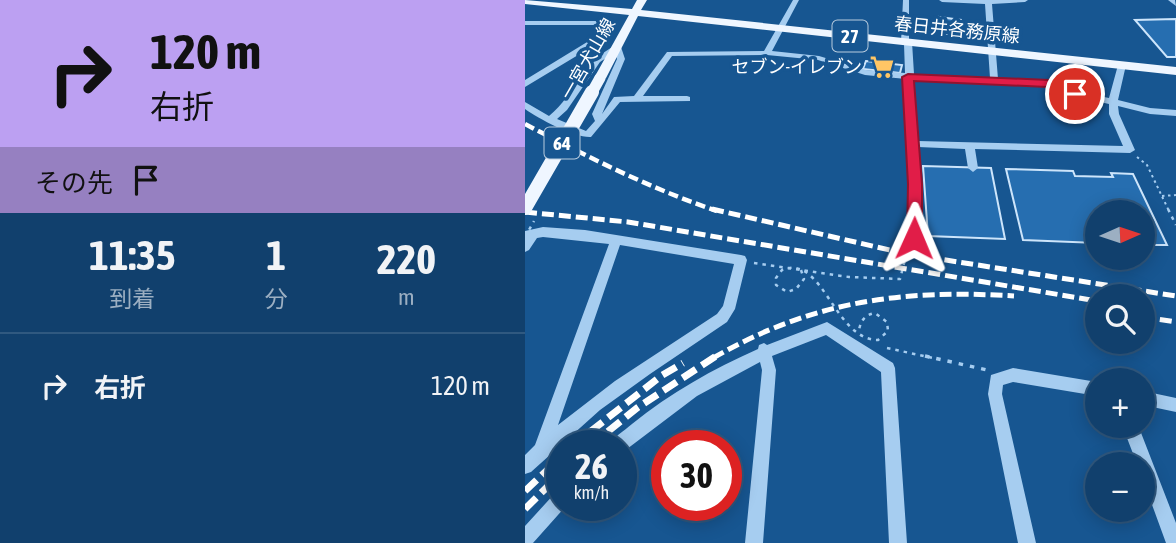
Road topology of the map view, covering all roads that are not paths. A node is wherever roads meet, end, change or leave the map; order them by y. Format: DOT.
graph roads {
  1 [pos="642,0"];
  2 [pos="796,0"];
  3 [pos="906,0"];
  4 [pos="942,0"];
  5 [pos="1025,0"];
  6 [pos="1171,0"];
  7 [pos="525,1"];
  8 [pos="987,1"];
  9 [pos="1176,4"];
  10 [pos="636,12"];
  11 [pos="525,23"];
  12 [pos="781,28"];
  13 [pos="907,42"];
  14 [pos="617,47"];
  15 [pos="992,51"];
  16 [pos="767,53"];
  17 [pos="1122,65"];
  18 [pos="1176,71"];
  19 [pos="908,77"];
  20 [pos="994,79"];
  21 [pos="525,84"];
  22 [pos="637,99"];
  23 [pos="687,99"];
  24 [pos="1113,102"];
  25 [pos="525,105"];
  26 [pos="1176,113"];
  27 [pos="552,118"];
  28 [pos="599,121"];
  29 [pos="913,145"];
  30 [pos="969,147"];
  31 [pos="973,168"];
  32 [pos="530,213"];
  33 [pos="528,236"];
  34 [pos="914,238"];
  35 [pos="616,241"];
  36 [pos="525,247"];
  37 [pos="764,350"];
  38 [pos="1085,387"];
  39 [pos="1155,401"];
  40 [pos="1176,405"];
  41 [pos="636,430"];
  42 [pos="1135,438"];
  43 [pos="542,448"];
  44 [pos="525,466"];
  45 [pos="546,516"];
  46 [pos="525,539"];
  47 [pos="754,543"];
  48 [pos="898,543"];
  49 [pos="1027,543"];
  50 [pos="1175,543"];
  1 -- 10 [label="main road, 一宮犬山線 / 64"];
  2 -- 12 [label="street"];
  3 -- 13 [label="street"];
  4 -- 8 [label="street"];
  5 -- 8 [label="street"];
  6 -- 9 [label="street"];
  7 -- 10 [label="main road, 春日井各務原線 / 27"];
  8 -- 15 [label="street"];
  10 -- 12 [label="main road, 春日井各務原線 / 27"];
  10 -- 14 [label="main road, 一宮犬山線 / 64"];
  11 -- 21 [label="street"];
  12 -- 13 [label="main road, 春日井各務原線 / 27"];
  12 -- 16 [label="street"];
  13 -- 15 [label="main road, 春日井各務原線 / 27"];
  13 -- 19 [label="street"];
  14 -- 27 [label="street"];
  14 -- 28 [label="street"];
  14 -- 32 [label="main road, 一宮犬山線 / 64, bridge"];
  15 -- 17 [label="main road, 春日井各務原線 / 27"];
  15 -- 20 [label="street"];
  16 -- 19 [label="street"];
  16 -- 22 [label="street"];
  17 -- 18 [label="main road, 春日井各務原線 / 27"];
  17 -- 24 [label="street"];
  19 -- 20 [label="street"];
  19 -- 29 [label="street"];
  20 -- 24 [label="street"];
  22 -- 23 [label="street"];
  22 -- 28 [label="street"];
  24 -- 26 [label="street"];
  24 -- 30 [label="street"];
  25 -- 27 [label="street"];
  27 -- 28 [label="street"];
  29 -- 30 [label="street"];
  29 -- 34 [label="street"];
  30 -- 31 [label="street"];
  33 -- 35 [label="street"];
  33 -- 36 [label="street"];
  35 -- 43 [label="street"];
  35 -- 43 [label="street"];
  37 -- 41 [label="street"];
  37 -- 47 [label="street"];
  37 -- 48 [label="street"];
  38 -- 49 [label="street"];
  39 -- 40 [label="street"];
  42 -- 50 [label="street"];
  43 -- 44 [label="street"];
  45 -- 46 [label="street"];
}
